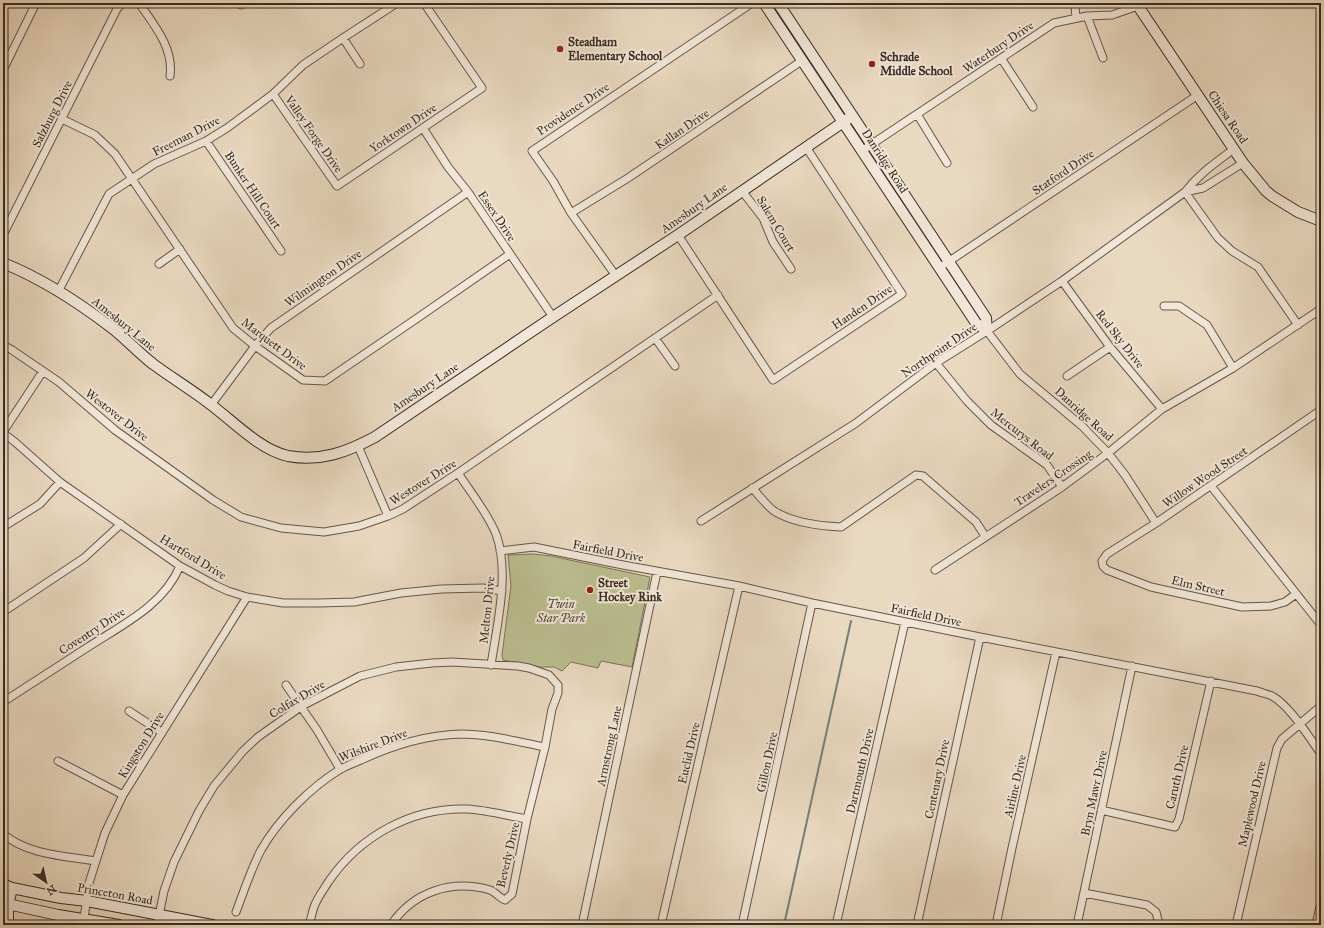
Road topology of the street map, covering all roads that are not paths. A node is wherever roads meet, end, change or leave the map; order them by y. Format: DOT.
graph roads {
  1 [pos="36,3"];
  2 [pos="122,3"];
  3 [pos="139,3"];
  4 [pos="240,3"];
  5 [pos="244,3"];
  6 [pos="397,3"];
  7 [pos="424,3"];
  8 [pos="752,3"];
  9 [pos="764,3"];
  10 [pos="778,3"];
  11 [pos="1137,4"];
  12 [pos="1075,6"];
  13 [pos="1087,16"];
  14 [pos="1076,18"];
  15 [pos="343,38"];
  16 [pos="1001,58"];
  17 [pos="1103,58"];
  18 [pos="803,60"];
  19 [pos="360,64"];
  20 [pos="3,70"];
  21 [pos="170,76"];
  22 [pos="273,94"];
  23 [pos="1198,96"];
  24 [pos="1033,107"];
  25 [pos="917,114"];
  26 [pos="848,118"];
  27 [pos="62,119"];
  28 [pos="423,128"];
  29 [pos="206,141"];
  30 [pos="806,147"];
  31 [pos="867,148"];
  32 [pos="1234,149"];
  33 [pos="947,163"];
  34 [pos="1243,163"];
  35 [pos="132,178"];
  36 [pos="337,186"];
  37 [pos="742,190"];
  38 [pos="468,192"];
  39 [pos="1185,192"];
  40 [pos="571,213"];
  41 [pos="1321,221"];
  42 [pos="3,235"];
  43 [pos="678,235"];
  44 [pos="180,249"];
  45 [pos="281,252"];
  46 [pos="510,254"];
  47 [pos="3,263"];
  48 [pos="159,264"];
  49 [pos="944,264"];
  50 [pos="791,269"];
  51 [pos="616,276"];
  52 [pos="1062,281"];
  53 [pos="59,290"];
  54 [pos="718,295"];
  55 [pos="1164,306"];
  56 [pos="1321,309"];
  57 [pos="553,316"];
  58 [pos="1298,325"];
  59 [pos="987,331"];
  60 [pos="656,338"];
  61 [pos="3,345"];
  62 [pos="255,346"];
  63 [pos="1110,347"];
  64 [pos="936,363"];
  65 [pos="675,366"];
  66 [pos="1233,368"];
  67 [pos="43,371"];
  68 [pos="1067,376"];
  69 [pos="211,405"];
  70 [pos="1162,409"];
  71 [pos="1321,410"];
  72 [pos="3,433"];
  73 [pos="358,446"];
  74 [pos="1108,453"];
  75 [pos="458,474"];
  76 [pos="60,482"];
  77 [pos="1211,486"];
  78 [pos="1062,487"];
  79 [pos="752,488"];
  80 [pos="388,516"];
  81 [pos="701,521"];
  82 [pos="1156,523"];
  83 [pos="121,524"];
  84 [pos="3,527"];
  85 [pos="985,536"];
  86 [pos="500,551"];
  87 [pos="1102,561"];
  88 [pos="180,566"];
  89 [pos="935,570"];
  90 [pos="657,572"];
  91 [pos="739,586"];
  92 [pos="502,591"];
  93 [pos="1296,594"];
  94 [pos="248,597"];
  95 [pos="812,603"];
  96 [pos="3,612"];
  97 [pos="905,622"];
  98 [pos="1321,625"];
  99 [pos="980,637"];
  100 [pos="1056,652"];
  101 [pos="491,665"];
  102 [pos="1132,666"];
  103 [pos="1211,681"];
  104 [pos="286,685"];
  105 [pos="558,685"];
  106 [pos="3,702"];
  107 [pos="302,706"];
  108 [pos="1321,706"];
  109 [pos="129,711"];
  110 [pos="1299,724"];
  111 [pos="161,732"];
  112 [pos="545,747"];
  113 [pos="1321,754"];
  114 [pos="58,761"];
  115 [pos="340,769"];
  116 [pos="123,795"];
  117 [pos="1102,810"];
  118 [pos="527,819"];
  119 [pos="3,834"];
  120 [pos="96,861"];
  121 [pos="8,886"];
  122 [pos="1084,893"];
  123 [pos="87,901"];
  124 [pos="1321,902"];
  125 [pos="6,904"];
  126 [pos="236,912"];
  127 [pos="84,918"];
  128 [pos="158,920"];
  129 [pos="8,925"];
  130 [pos="119,925"];
  131 [pos="212,925"];
  132 [pos="309,925"];
  133 [pos="391,925"];
  134 [pos="582,925"];
  135 [pos="661,925"];
  136 [pos="742,925"];
  137 [pos="836,925"];
  138 [pos="917,925"];
  139 [pos="996,925"];
  140 [pos="1077,925"];
  141 [pos="1157,925"];
  142 [pos="1236,925"];
  143 [pos="1316,925"];
  1 -- 20 [label="street"];
  2 -- 27 [label="street, Salzburg Drive"];
  3 -- 21 [label="street"];
  4 -- 5 [label="street"];
  6 -- 15 [label="street, Freeman Drive"];
  7 -- 28 [label="street, Yorktown Drive"];
  8 -- 40 [label="street, Providence Drive"];
  9 -- 18 [label="street, Danridge Road"];
  10 -- 26 [label="street, Danridge Road"];
  11 -- 13 [label="street, Waterbury Drive"];
  11 -- 23 [label="street, Chiesa Road"];
  12 -- 14 [label="street"];
  13 -- 14 [label="street, Waterbury Drive"];
  13 -- 17 [label="street"];
  14 -- 16 [label="street, Waterbury Drive"];
  15 -- 19 [label="street"];
  15 -- 22 [label="street, Freeman Drive"];
  16 -- 24 [label="street"];
  16 -- 25 [label="street, Waterbury Drive"];
  18 -- 26 [label="street, Danridge Road"];
  18 -- 40 [label="street, Kallan Drive"];
  22 -- 29 [label="street, Freeman Drive"];
  22 -- 36 [label="street, Valley Forge Drive"];
  23 -- 32 [label="street, Chiesa Road"];
  23 -- 49 [label="street, Statford Drive"];
  25 -- 31 [label="street, Waterbury Drive"];
  25 -- 33 [label="street"];
  26 -- 30 [label="street, Amesbury Lane"];
  26 -- 31 [label="street, Danridge Road"];
  27 -- 35 [label="street, Marquett Drive"];
  27 -- 42 [label="street, Salzburg Drive"];
  28 -- 36 [label="street, Yorktown Drive"];
  28 -- 38 [label="street, Essex Drive"];
  29 -- 35 [label="street, Freeman Drive"];
  29 -- 45 [label="street, Bunker Hill Court"];
  30 -- 37 [label="street, Amesbury Lane"];
  30 -- 54 [label="street, Handen Drive"];
  31 -- 49 [label="street, Danridge Road"];
  32 -- 34 [label="street, Chiesa Road"];
  32 -- 39 [label="street, Northpoint Drive"];
  34 -- 39 [label="street, Northpoint Drive"];
  34 -- 41 [label="street, Chiesa Road"];
  35 -- 44 [label="street, Marquett Drive"];
  35 -- 53 [label="street, Freeman Drive"];
  37 -- 43 [label="street, Amesbury Lane"];
  37 -- 50 [label="street, Salem Court"];
  38 -- 46 [label="street, Essex Drive"];
  38 -- 62 [label="street, Wilmington Drive"];
  39 -- 52 [label="street, Northpoint Drive"];
  39 -- 58 [label="street"];
  40 -- 51 [label="street, Providence Drive"];
  43 -- 51 [label="street, Amesbury Lane"];
  43 -- 54 [label="street"];
  44 -- 48 [label="street"];
  44 -- 62 [label="street, Marquett Drive"];
  46 -- 57 [label="street, Essex Drive"];
  46 -- 62 [label="street, Marquett Drive"];
  47 -- 53 [label="street, Amesbury Lane"];
  49 -- 59 [label="street, Danridge Road"];
  51 -- 57 [label="street, Amesbury Lane"];
  52 -- 59 [label="street, Northpoint Drive"];
  52 -- 63 [label="street, Red Sky Drive"];
  53 -- 69 [label="street, Amesbury Lane"];
  54 -- 60 [label="street, Westover Drive"];
  55 -- 66 [label="street"];
  56 -- 58 [label="street, Travelers Crossing"];
  57 -- 73 [label="street, Amesbury Lane"];
  58 -- 66 [label="street, Travelers Crossing"];
  59 -- 64 [label="street, Northpoint Drive"];
  59 -- 74 [label="street, Danridge Road"];
  60 -- 65 [label="street"];
  60 -- 75 [label="street, Westover Drive"];
  61 -- 67 [label="street, Westover Drive"];
  62 -- 69 [label="street, Wilmington Drive"];
  63 -- 68 [label="street"];
  63 -- 70 [label="street, Red Sky Drive"];
  64 -- 78 [label="street, Mercurys Road"];
  64 -- 79 [label="street, Northpoint Drive"];
  66 -- 70 [label="street, Travelers Crossing"];
  67 -- 72 [label="street"];
  67 -- 80 [label="street, Westover Drive"];
  69 -- 73 [label="street, Amesbury Lane"];
  70 -- 74 [label="street, Travelers Crossing"];
  71 -- 77 [label="street, Willow Wood Street"];
  72 -- 76 [label="street, Hartford Drive"];
  73 -- 80 [label="street"];
  74 -- 78 [label="street, Travelers Crossing"];
  74 -- 82 [label="street, Danridge Road"];
  75 -- 80 [label="street, Westover Drive"];
  75 -- 86 [label="street, Melton Drive"];
  76 -- 83 [label="street, Hartford Drive"];
  76 -- 84 [label="street"];
  77 -- 82 [label="street, Willow Wood Street"];
  77 -- 93 [label="street"];
  78 -- 85 [label="street, Travelers Crossing"];
  79 -- 81 [label="street, Northpoint Drive"];
  79 -- 85 [label="street"];
  82 -- 87 [label="street, Willow Wood Street"];
  83 -- 88 [label="street, Hartford Drive"];
  83 -- 96 [label="street"];
  85 -- 89 [label="street, Travelers Crossing"];
  86 -- 90 [label="street, Fairfield Drive"];
  86 -- 92 [label="street, Melton Drive"];
  87 -- 93 [label="street, Elm Street"];
  88 -- 94 [label="street, Hartford Drive"];
  88 -- 106 [label="street, Coventry Drive"];
  90 -- 91 [label="street, Fairfield Drive"];
  90 -- 134 [label="street, Armstrong Lane"];
  91 -- 95 [label="street, Fairfield Drive"];
  91 -- 135 [label="street, Euclid Drive"];
  92 -- 94 [label="street, Hartford Drive"];
  92 -- 101 [label="street, Melton Drive"];
  93 -- 98 [label="street"];
  94 -- 111 [label="street, Kingston Drive"];
  95 -- 97 [label="street, Fairfield Drive"];
  95 -- 136 [label="street, Gillon Drive"];
  97 -- 99 [label="street, Fairfield Drive"];
  97 -- 137 [label="street, Dartmouth Drive"];
  99 -- 100 [label="street, Fairfield Drive"];
  99 -- 138 [label="street, Centenary Drive"];
  100 -- 102 [label="street, Fairfield Drive"];
  100 -- 139 [label="street, Airline Drive"];
  101 -- 105 [label="street, Colfax Drive"];
  101 -- 107 [label="street, Colfax Drive"];
  102 -- 103 [label="street, Fairfield Drive"];
  102 -- 117 [label="street, Bryn Mawr Drive"];
  103 -- 110 [label="street, Fairfield Drive"];
  103 -- 117 [label="street, Caruth Drive"];
  104 -- 107 [label="street"];
  105 -- 112 [label="street, Beverly Drive"];
  107 -- 115 [label="street"];
  107 -- 128 [label="street, Colfax Drive"];
  108 -- 110 [label="street, Maplewood Drive"];
  109 -- 111 [label="street"];
  110 -- 113 [label="street, Fairfield Drive"];
  110 -- 142 [label="street, Maplewood Drive"];
  111 -- 116 [label="street, Kingston Drive"];
  112 -- 115 [label="street, Wilshire Drive"];
  112 -- 118 [label="street, Beverly Drive"];
  114 -- 116 [label="street"];
  115 -- 126 [label="street, Wilshire Drive"];
  116 -- 120 [label="street, Kingston Drive"];
  117 -- 122 [label="street, Bryn Mawr Drive"];
  118 -- 132 [label="street"];
  118 -- 133 [label="street, Beverly Drive"];
  119 -- 120 [label="street"];
  120 -- 123 [label="street, Kingston Drive"];
  121 -- 123 [label="street, Princeton Road"];
  121 -- 125 [label="street"];
  122 -- 140 [label="street, Bryn Mawr Drive"];
  122 -- 141 [label="street"];
  123 -- 127 [label="street, Kingston Drive"];
  123 -- 128 [label="street, Princeton Road"];
  124 -- 143 [label="street"];
  125 -- 127 [label="street"];
  125 -- 129 [label="street"];
  127 -- 130 [label="street"];
  128 -- 131 [label="street, Princeton Road"];
}
